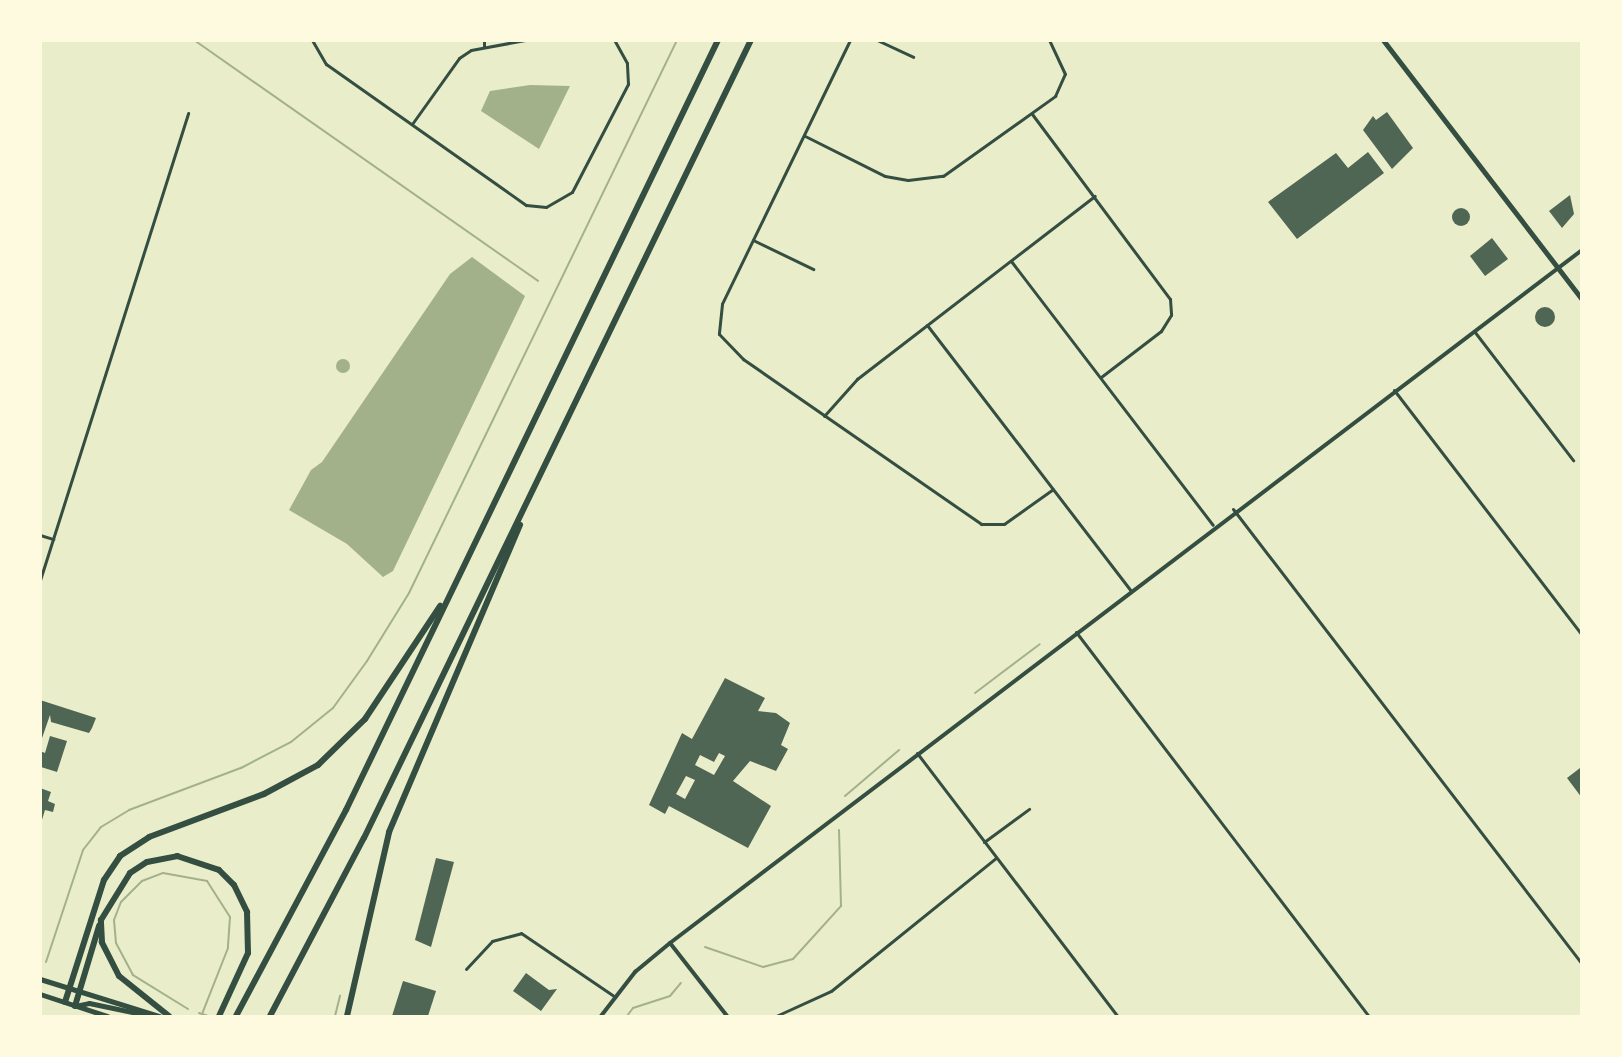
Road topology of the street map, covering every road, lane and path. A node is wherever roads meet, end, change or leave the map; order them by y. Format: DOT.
graph roads {
  1 [pos="312,40"];
  2 [pos="484,40"];
  3 [pos="525,40"];
  4 [pos="614,40"];
  5 [pos="718,40"];
  6 [pos="751,40"];
  7 [pos="850,40"];
  8 [pos="877,40"];
  9 [pos="1049,40"];
  10 [pos="1383,40"];
  11 [pos="484,47"];
  12 [pos="913,57"];
  13 [pos="189,112"];
  14 [pos="1032,114"];
  15 [pos="412,124"];
  16 [pos="804,136"];
  17 [pos="1095,196"];
  18 [pos="753,240"];
  19 [pos="1581,250"];
  20 [pos="1011,261"];
  21 [pos="1557,268"];
  22 [pos="813,269"];
  23 [pos="1581,299"];
  24 [pos="927,325"];
  25 [pos="1474,331"];
  26 [pos="1101,377"];
  27 [pos="1394,390"];
  28 [pos="824,416"];
  29 [pos="547,460"];
  30 [pos="1573,460"];
  31 [pos="1053,489"];
  32 [pos="1233,509"];
  33 [pos="1214,525"];
  34 [pos="40,535"];
  35 [pos="53,539"];
  36 [pos="40,580"];
  37 [pos="1130,590"];
  38 [pos="447,598"];
  39 [pos="1076,632"];
  40 [pos="1581,635"];
  41 [pos="917,753"];
  42 [pos="1029,809"];
  43 [pos="984,842"];
  44 [pos="996,858"];
  45 [pos="101,920"];
  46 [pos="670,942"];
  47 [pos="1581,964"];
  48 [pos="466,969"];
  49 [pos="40,979"];
  50 [pos="70,988"];
  51 [pos="79,991"];
  52 [pos="40,994"];
  53 [pos="615,997"];
  54 [pos="65,1002"];
  55 [pos="75,1006"];
  56 [pos="159,1016"];
  57 [pos="270,1016"];
  58 [pos="107,1017"];
  59 [pos="169,1017"];
  60 [pos="219,1017"];
  61 [pos="236,1017"];
  62 [pos="347,1017"];
  63 [pos="601,1017"];
  64 [pos="727,1017"];
  65 [pos="776,1017"];
  66 [pos="1117,1017"];
  67 [pos="1369,1017"];
  1 -- 15 [label="street"];
  2 -- 11 [label="street"];
  3 -- 11 [label="street"];
  4 -- 15 [label="street"];
  5 -- 38 [label="highway"];
  6 -- 29 [label="highway"];
  7 -- 16 [label="street"];
  8 -- 12 [label="street"];
  9 -- 14 [label="street"];
  10 -- 21 [label="main road"];
  11 -- 15 [label="street"];
  13 -- 35 [label="street"];
  14 -- 16 [label="street"];
  14 -- 17 [label="street"];
  16 -- 18 [label="street"];
  17 -- 20 [label="street"];
  17 -- 26 [label="street"];
  18 -- 22 [label="street"];
  18 -- 28 [label="street"];
  19 -- 21 [label="street"];
  20 -- 24 [label="street"];
  20 -- 26 [label="street"];
  21 -- 23 [label="main road"];
  21 -- 25 [label="street"];
  24 -- 28 [label="street"];
  24 -- 31 [label="street"];
  25 -- 27 [label="street"];
  25 -- 30 [label="street"];
  26 -- 33 [label="street"];
  27 -- 32 [label="street"];
  27 -- 40 [label="street"];
  28 -- 31 [label="street"];
  29 -- 57 [label="highway"];
  29 -- 62 [label="highway"];
  31 -- 37 [label="street"];
  32 -- 33 [label="street"];
  32 -- 47 [label="street"];
  33 -- 37 [label="street"];
  34 -- 35 [label="street"];
  35 -- 36 [label="street"];
  37 -- 39 [label="street"];
  38 -- 50 [label="highway"];
  38 -- 61 [label="highway"];
  39 -- 41 [label="street"];
  39 -- 67 [label="street"];
  41 -- 43 [label="street"];
  41 -- 46 [label="street"];
  42 -- 43 [label="street"];
  43 -- 44 [label="street"];
  44 -- 65 [label="street"];
  44 -- 66 [label="street"];
  45 -- 51 [label="highway"];
  45 -- 59 [label="highway"];
  45 -- 60 [label="highway"];
  46 -- 53 [label="street"];
  46 -- 64 [label="street"];
  48 -- 53 [label="street"];
  49 -- 50 [label="main road"];
  50 -- 51 [label="main road"];
  50 -- 54 [label="highway"];
  51 -- 55 [label="highway"];
  51 -- 56 [label="main road"];
  52 -- 54 [label="main road"];
  53 -- 63 [label="street"];
  54 -- 55 [label="main road"];
  55 -- 56 [label="main road"];
  55 -- 58 [label="main road"];
}
